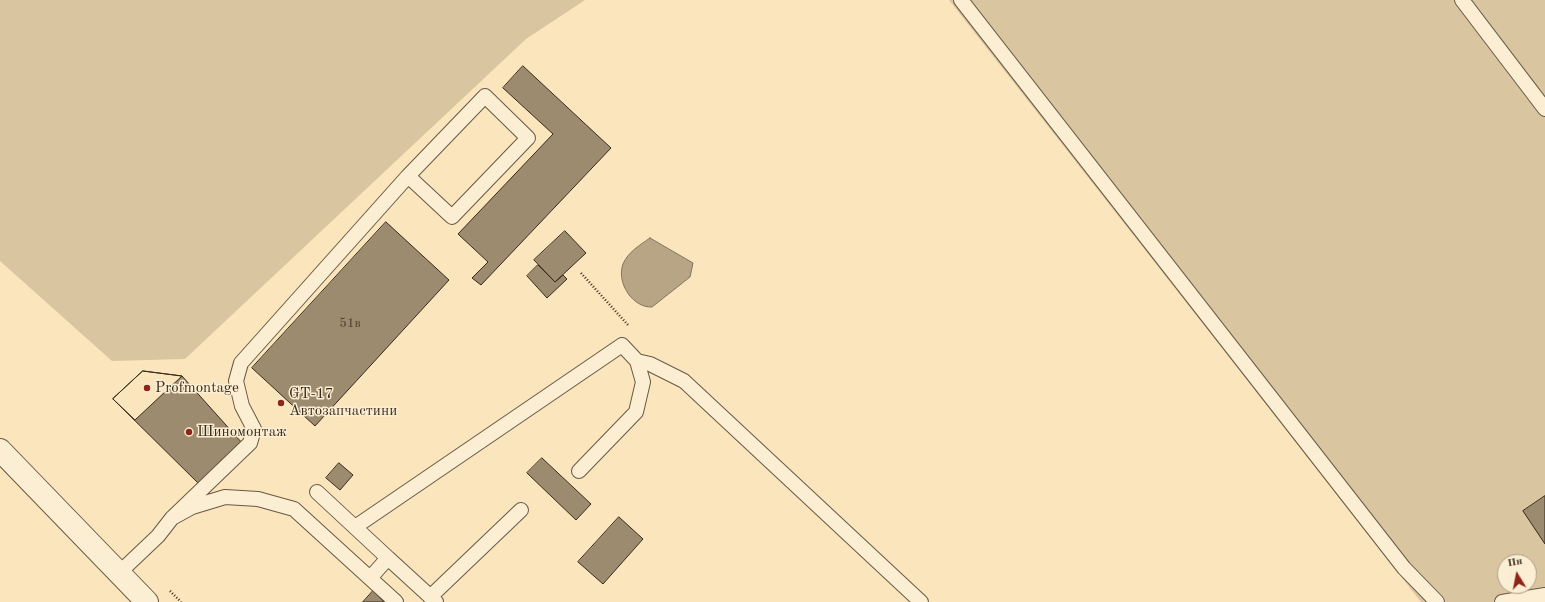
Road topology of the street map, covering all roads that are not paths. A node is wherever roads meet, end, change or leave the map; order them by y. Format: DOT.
graph roads {
  1 [pos="961,0"];
  2 [pos="1462,0"];
  3 [pos="1545,109"];
  4 [pos="408,176"];
  5 [pos="637,361"];
  6 [pos="0,450"];
  7 [pos="579,471"];
  8 [pos="317,492"];
  9 [pos="521,510"];
  10 [pos="172,518"];
  11 [pos="355,527"];
  12 [pos="388,558"];
  13 [pos="119,574"];
  14 [pos="370,578"];
  15 [pos="1545,594"];
  16 [pos="433,600"];
  17 [pos="147,602"];
  18 [pos="396,602"];
  19 [pos="921,602"];
  20 [pos="1437,602"];
  21 [pos="1502,602"];
  1 -- 20 [label="lane"];
  2 -- 3 [label="lane"];
  4 -- 4 [label="lane"];
  4 -- 10 [label="lane"];
  5 -- 7 [label="lane"];
  5 -- 11 [label="lane"];
  5 -- 19 [label="lane"];
  6 -- 13 [label="street"];
  8 -- 11 [label="lane"];
  9 -- 16 [label="lane"];
  10 -- 13 [label="lane"];
  10 -- 14 [label="lane"];
  11 -- 12 [label="lane"];
  12 -- 14 [label="lane"];
  12 -- 16 [label="lane"];
  13 -- 17 [label="street"];
  14 -- 18 [label="lane"];
  15 -- 21 [label="lane"];
}
